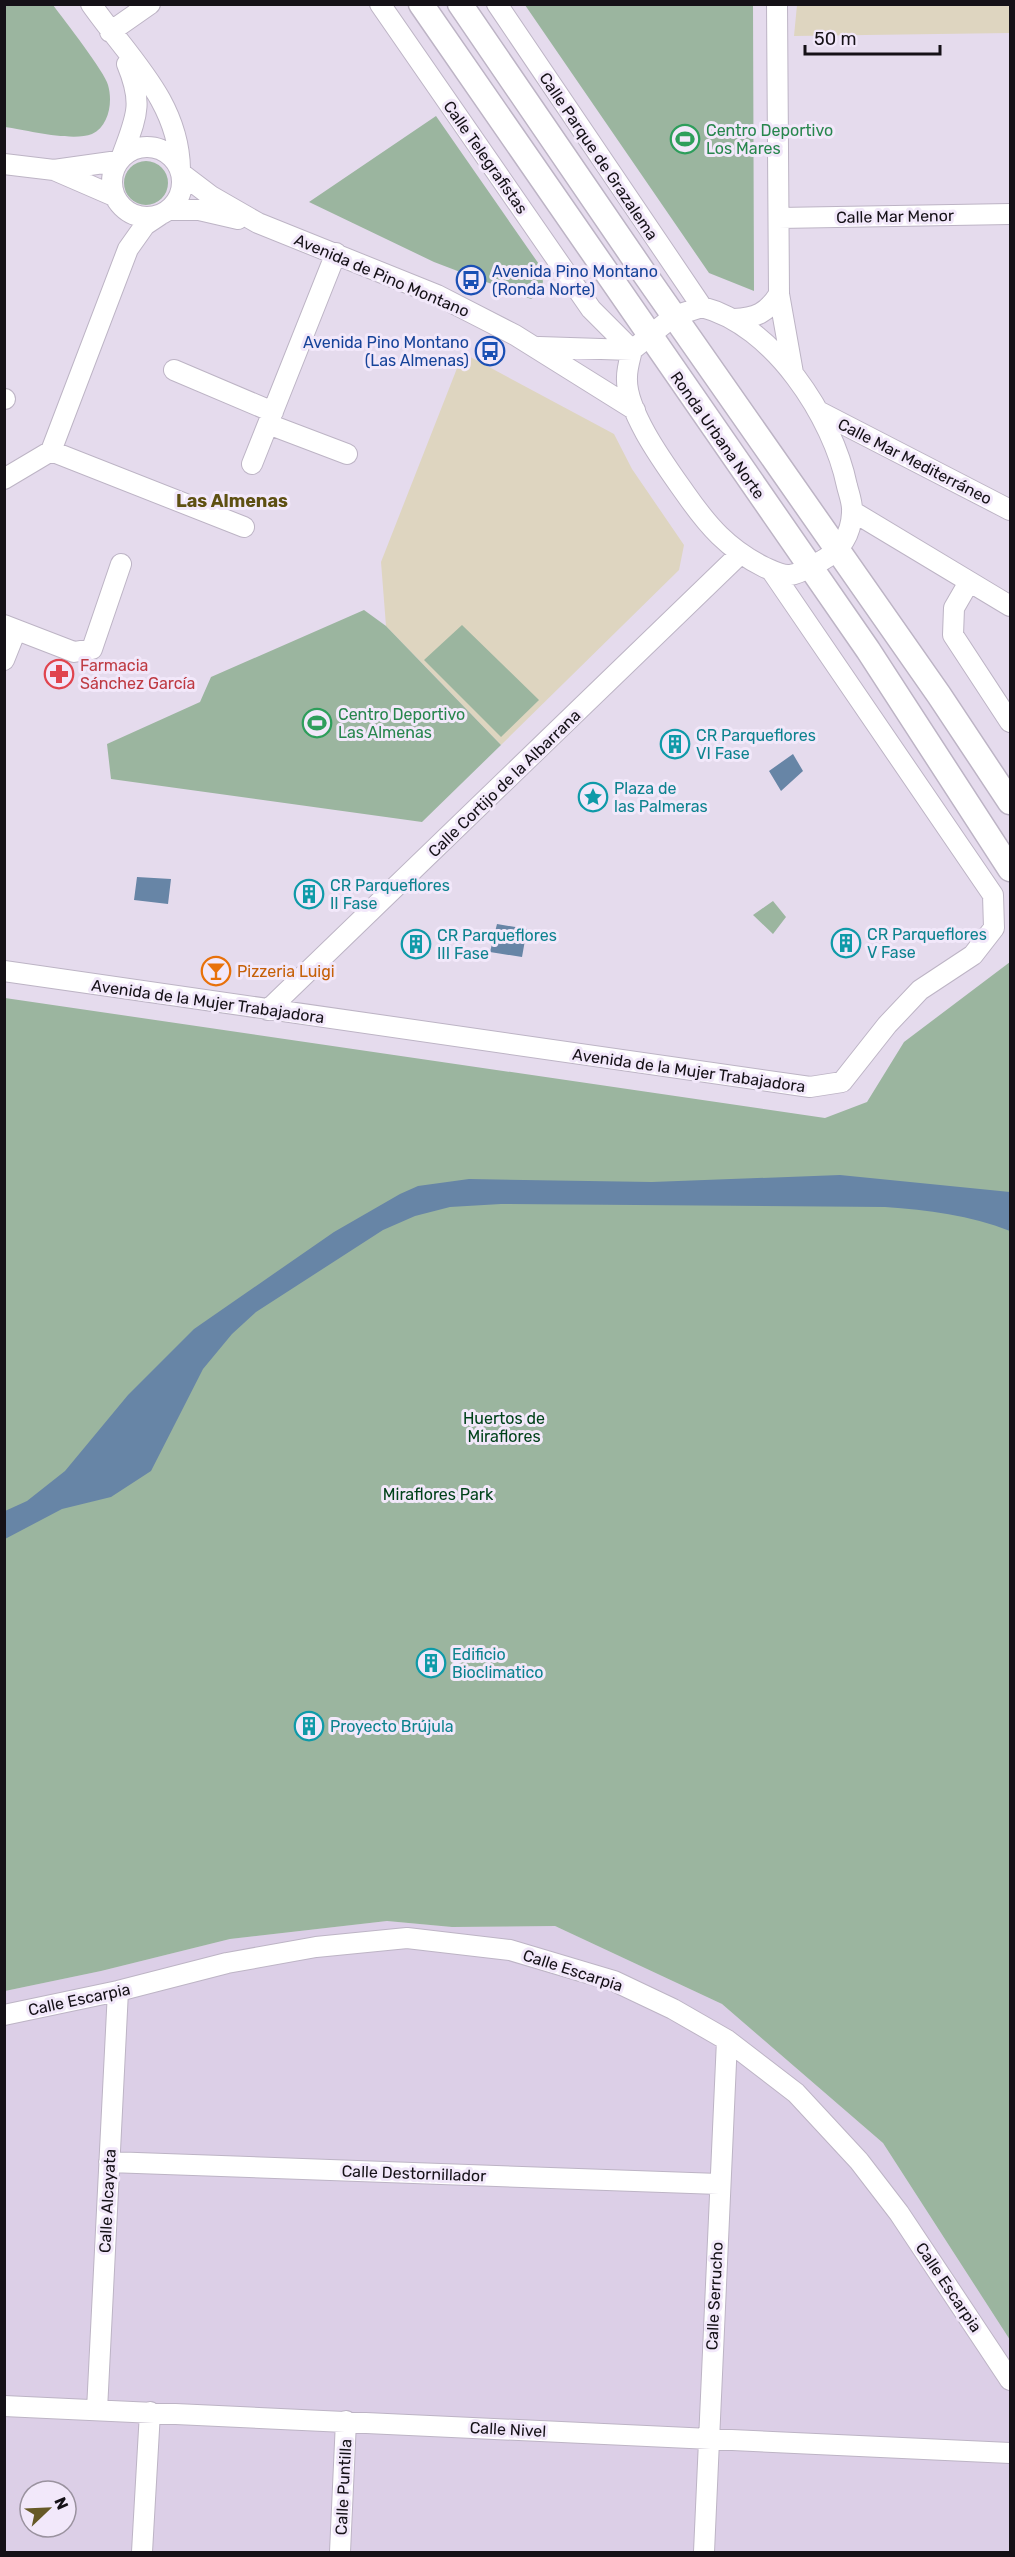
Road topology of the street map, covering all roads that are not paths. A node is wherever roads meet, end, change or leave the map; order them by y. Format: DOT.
graph roads {
  1 [pos="91,4"];
  2 [pos="150,4"];
  3 [pos="380,4"];
  4 [pos="421,4"];
  5 [pos="460,4"];
  6 [pos="497,4"];
  7 [pos="777,4"];
  8 [pos="113,36"];
  9 [pos="120,159"];
  10 [pos="4,164"];
  11 [pos="54,170"];
  12 [pos="181,171"];
  13 [pos="120,203"];
  14 [pos="164,212"];
  15 [pos="1011,214"];
  16 [pos="779,218"];
  17 [pos="258,223"];
  18 [pos="128,249"];
  19 [pos="336,253"];
  20 [pos="780,294"];
  21 [pos="702,307"];
  22 [pos="591,309"];
  23 [pos="674,316"];
  24 [pos="734,319"];
  25 [pos="640,342"];
  26 [pos="536,346"];
  27 [pos="589,349"];
  28 [pos="174,370"];
  29 [pos="795,377"];
  30 [pos="635,410"];
  31 [pos="818,411"];
  32 [pos="270,418"];
  33 [pos="51,452"];
  34 [pos="347,454"];
  35 [pos="252,464"];
  36 [pos="4,479"];
  37 [pos="1011,510"];
  38 [pos="852,512"];
  39 [pos="244,527"];
  40 [pos="838,551"];
  41 [pos="739,555"];
  42 [pos="121,564"];
  43 [pos="810,567"];
  44 [pos="771,570"];
  45 [pos="969,582"];
  46 [pos="1011,606"];
  47 [pos="10,628"];
  48 [pos="4,660"];
  49 [pos="1011,722"];
  50 [pos="1011,802"];
  51 [pos="1011,869"];
  52 [pos="4,971"];
  53 [pos="268,1010"];
  54 [pos="118,1991"];
  55 [pos="4,2015"];
  56 [pos="727,2040"];
  57 [pos="110,2162"];
  58 [pos="719,2184"];
  59 [pos="1011,2380"];
  60 [pos="4,2406"];
  61 [pos="97,2410"];
  62 [pos="150,2412"];
  63 [pos="346,2421"];
  64 [pos="707,2440"];
  65 [pos="1008,2452"];
  66 [pos="142,2553"];
  67 [pos="340,2553"];
  68 [pos="704,2553"];
  1 -- 8 [label="street"];
  2 -- 8 [label="street"];
  3 -- 22 [label="street, Calle Telegrafistas"];
  4 -- 25 [label="main road, Ronda Urbana Norte"];
  5 -- 23 [label="main road, Ronda Urbana Norte"];
  6 -- 21 [label="street, Calle Parque de Grazalema"];
  7 -- 16 [label="street"];
  8 -- 9 [label="street"];
  8 -- 12 [label="street"];
  9 -- 11 [label="street"];
  9 -- 12 [label="street"];
  9 -- 13 [label="street"];
  10 -- 11 [label="street"];
  11 -- 13 [label="street"];
  12 -- 14 [label="street"];
  12 -- 17 [label="street, Avenida de Pino Montano"];
  13 -- 14 [label="street"];
  13 -- 18 [label="street"];
  14 -- 17 [label="street, Avenida de Pino Montano"];
  14 -- 18 [label="street"];
  15 -- 16 [label="street, Calle Mar Menor"];
  16 -- 20 [label="street"];
  17 -- 19 [label="street, Avenida de Pino Montano"];
  18 -- 33 [label="street"];
  19 -- 26 [label="street, Avenida de Pino Montano"];
  19 -- 32 [label="street"];
  20 -- 24 [label="street"];
  20 -- 29 [label="street"];
  21 -- 23 [label="street"];
  21 -- 24 [label="street"];
  22 -- 25 [label="street, Calle Telegrafistas"];
  22 -- 27 [label="street"];
  23 -- 25 [label="street"];
  23 -- 40 [label="main road, Ronda Urbana Norte"];
  24 -- 29 [label="street"];
  25 -- 27 [label="street"];
  25 -- 30 [label="street"];
  25 -- 43 [label="main road, Ronda Urbana Norte"];
  26 -- 27 [label="street"];
  26 -- 30 [label="street, Avenida de Pino Montano"];
  28 -- 32 [label="street"];
  29 -- 31 [label="street"];
  30 -- 41 [label="street"];
  31 -- 37 [label="street, Calle Mar Mediterráneo"];
  31 -- 38 [label="street"];
  32 -- 34 [label="street"];
  32 -- 35 [label="street"];
  33 -- 36 [label="street"];
  33 -- 39 [label="street"];
  38 -- 40 [label="street"];
  38 -- 45 [label="street"];
  40 -- 43 [label="street"];
  40 -- 50 [label="main road, Ronda Urbana Norte"];
  41 -- 44 [label="street"];
  41 -- 53 [label="street, Calle Cortijo de la Albarrana"];
  42 -- 47 [label="street"];
  43 -- 44 [label="street"];
  43 -- 51 [label="main road, Ronda Urbana Norte"];
  44 -- 53 [label="street, Avenida de la Mujer Trabajadora"];
  45 -- 46 [label="street"];
  45 -- 49 [label="street"];
  47 -- 48 [label="street"];
  52 -- 53 [label="street, Avenida de la Mujer Trabajadora"];
  54 -- 55 [label="street, Calle Escarpia"];
  54 -- 56 [label="street, Calle Escarpia"];
  54 -- 57 [label="street, Calle Alcayata"];
  56 -- 58 [label="street, Calle Serrucho"];
  56 -- 59 [label="street, Calle Escarpia"];
  57 -- 58 [label="street, Calle Destornillador"];
  57 -- 61 [label="street, Calle Alcayata"];
  58 -- 64 [label="street, Calle Serrucho"];
  60 -- 61 [label="street, Calle Nivel"];
  61 -- 62 [label="street, Calle Nivel"];
  62 -- 63 [label="street, Calle Nivel"];
  62 -- 66 [label="street"];
  63 -- 64 [label="street, Calle Nivel"];
  63 -- 67 [label="street, Calle Puntilla"];
  64 -- 65 [label="street, Calle Nivel"];
  64 -- 68 [label="street, Calle Serrucho"];
}
